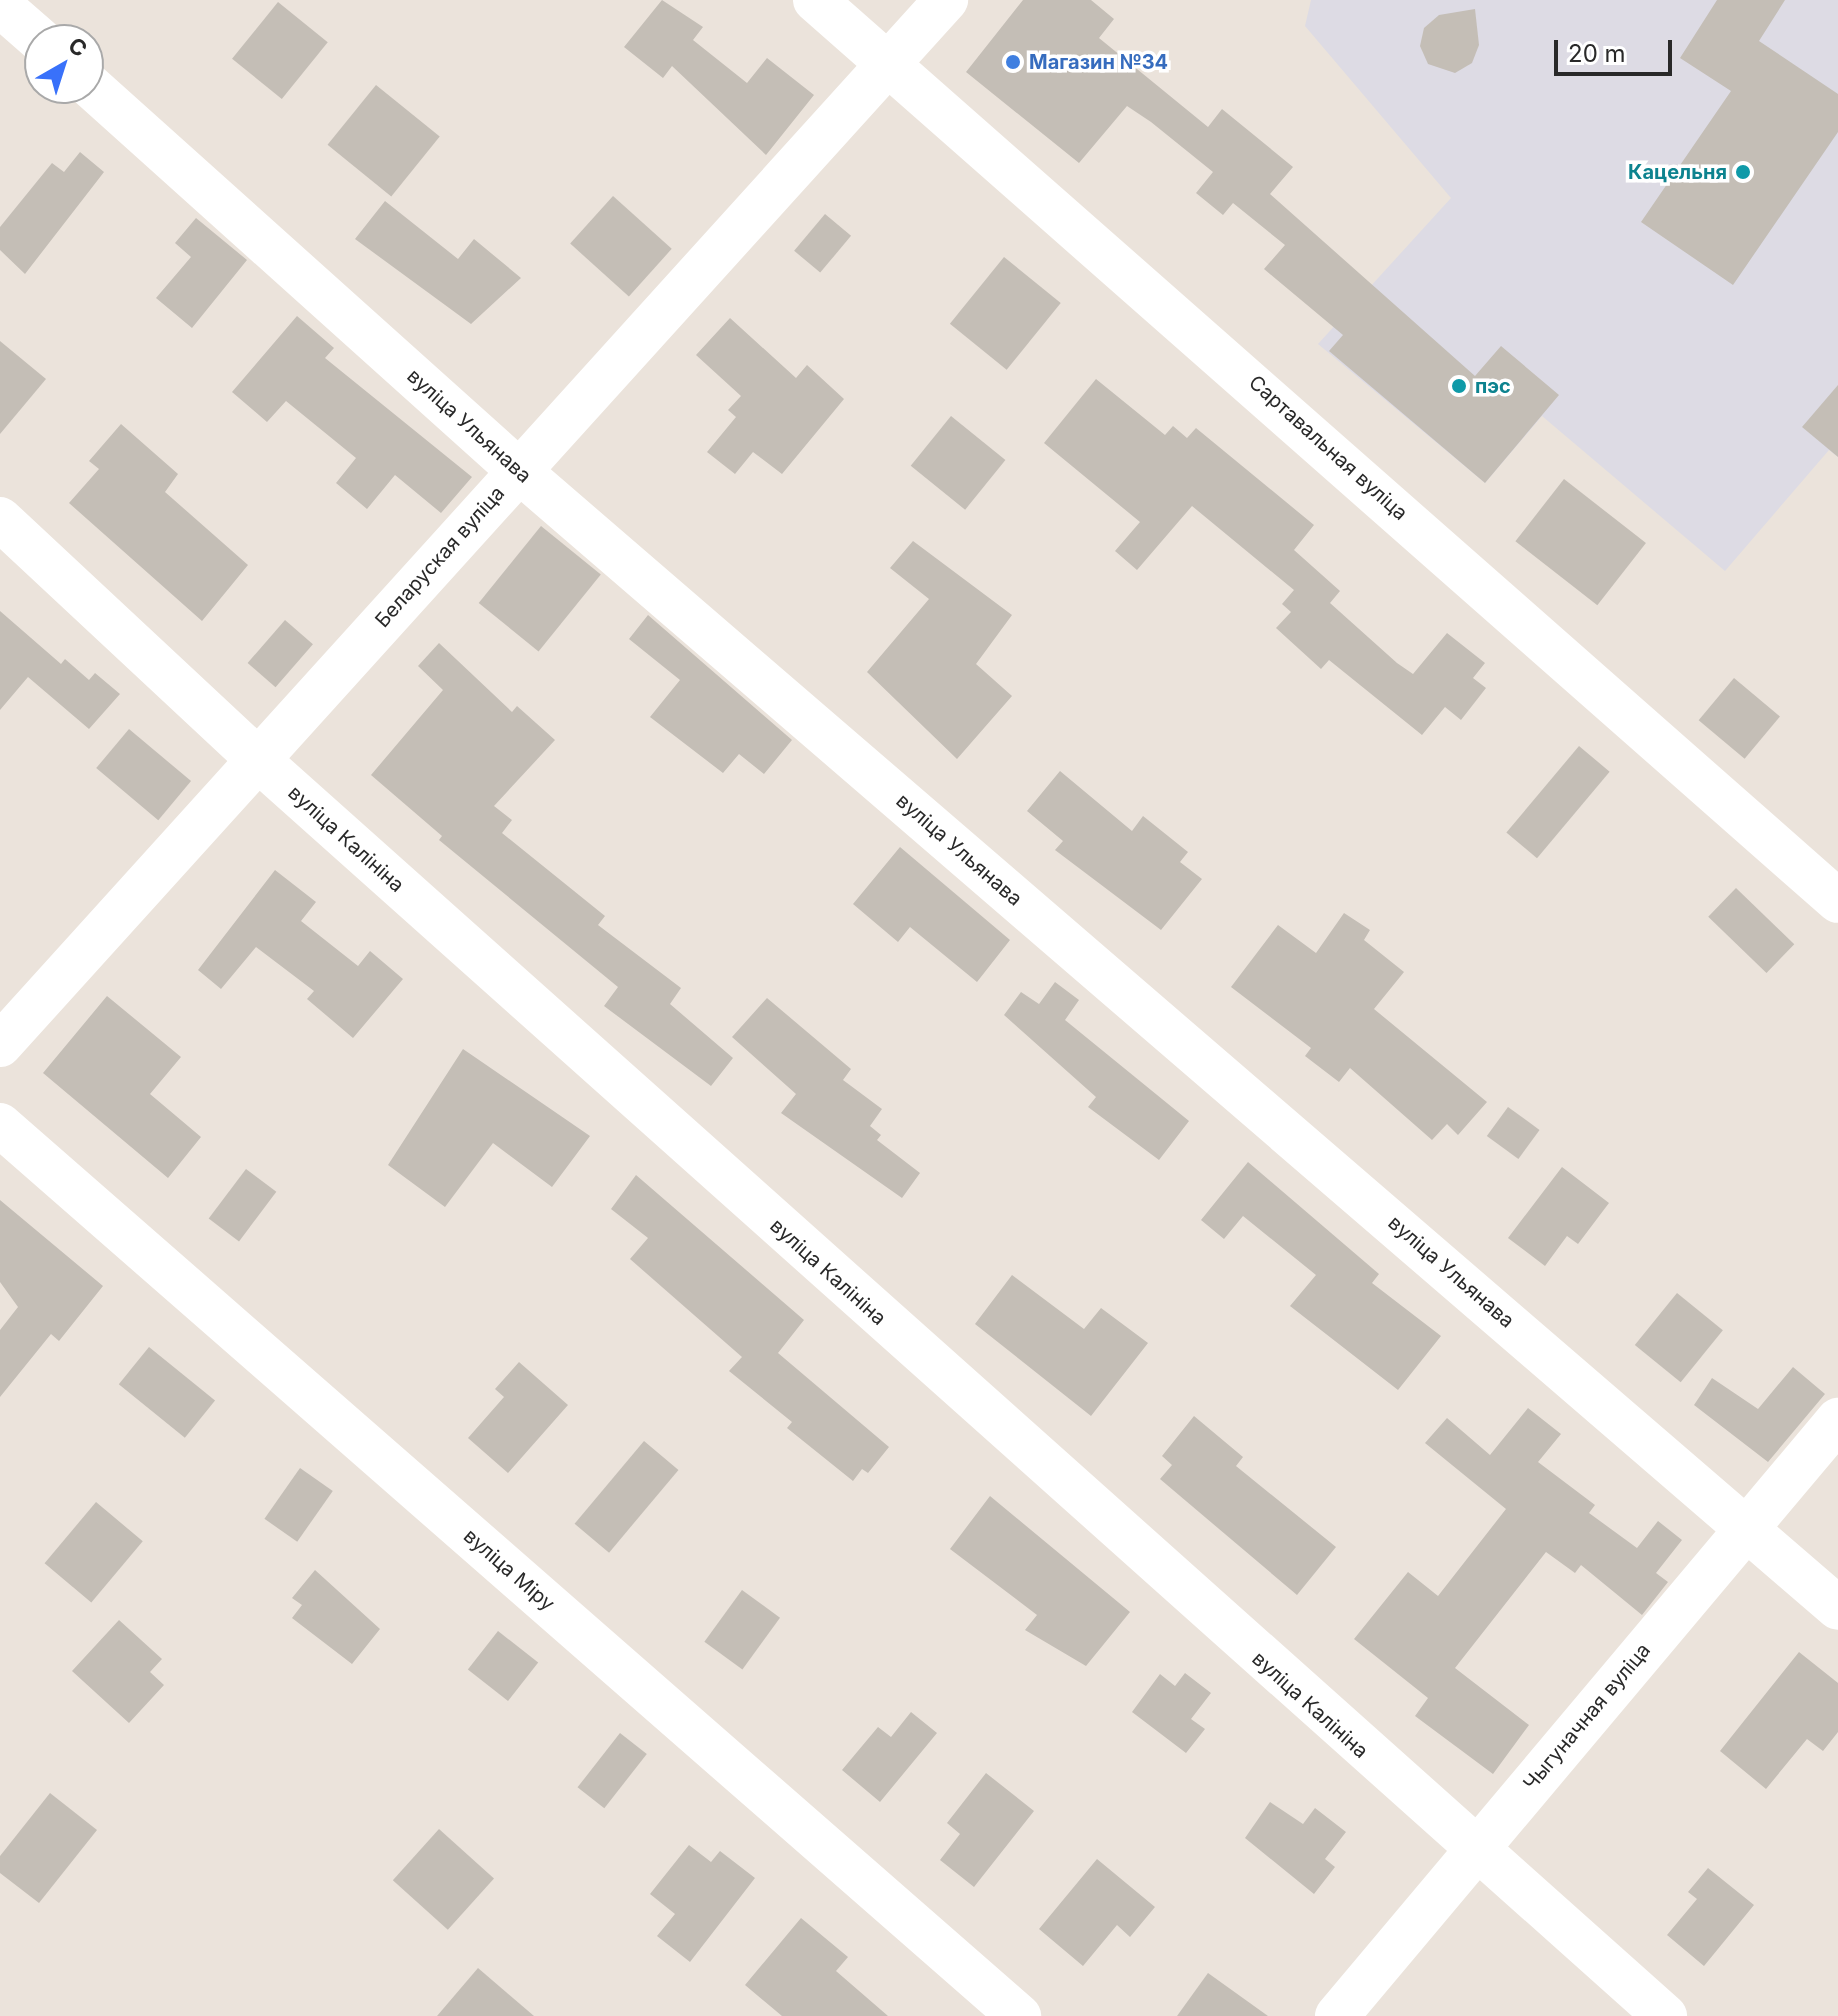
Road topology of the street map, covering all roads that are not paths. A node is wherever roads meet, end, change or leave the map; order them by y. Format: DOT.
graph roads {
  1 [pos="815,0"];
  2 [pos="946,0"];
  3 [pos="0,5"];
  4 [pos="24,26"];
  5 [pos="892,61"];
  6 [pos="104,98"];
  7 [pos="519,471"];
  8 [pos="0,519"];
  9 [pos="256,758"];
  10 [pos="1838,901"];
  11 [pos="0,1045"];
  12 [pos="0,1125"];
  13 [pos="1838,1420"];
  14 [pos="1747,1527"];
  15 [pos="1838,1608"];
  16 [pos="1474,1851"];
  17 [pos="1019,2016"];
  18 [pos="1337,2016"];
  19 [pos="1665,2016"];
  1 -- 5 [label="street, Сартавальная вуліца"];
  2 -- 5 [label="street, Беларуская вуліца"];
  3 -- 4 [label="street"];
  5 -- 7 [label="street, Беларуская вуліца"];
  5 -- 10 [label="street, Сартавальная вуліца"];
  6 -- 7 [label="street, вуліца Ульянава"];
  7 -- 9 [label="street, Беларуская вуліца"];
  7 -- 14 [label="street, вуліца Ульянава"];
  8 -- 9 [label="street, вуліца Калініна"];
  9 -- 11 [label="street, Беларуская вуліца"];
  9 -- 16 [label="street, вуліца Калініна"];
  12 -- 17 [label="street, вуліца Міру"];
  13 -- 14 [label="street, Чыгуначная вуліца"];
  14 -- 15 [label="street, вуліца Ульянава"];
  14 -- 16 [label="street, Чыгуначная вуліца"];
  16 -- 18 [label="street, Чыгуначная вуліца"];
  16 -- 19 [label="street, вуліца Калініна"];
}
